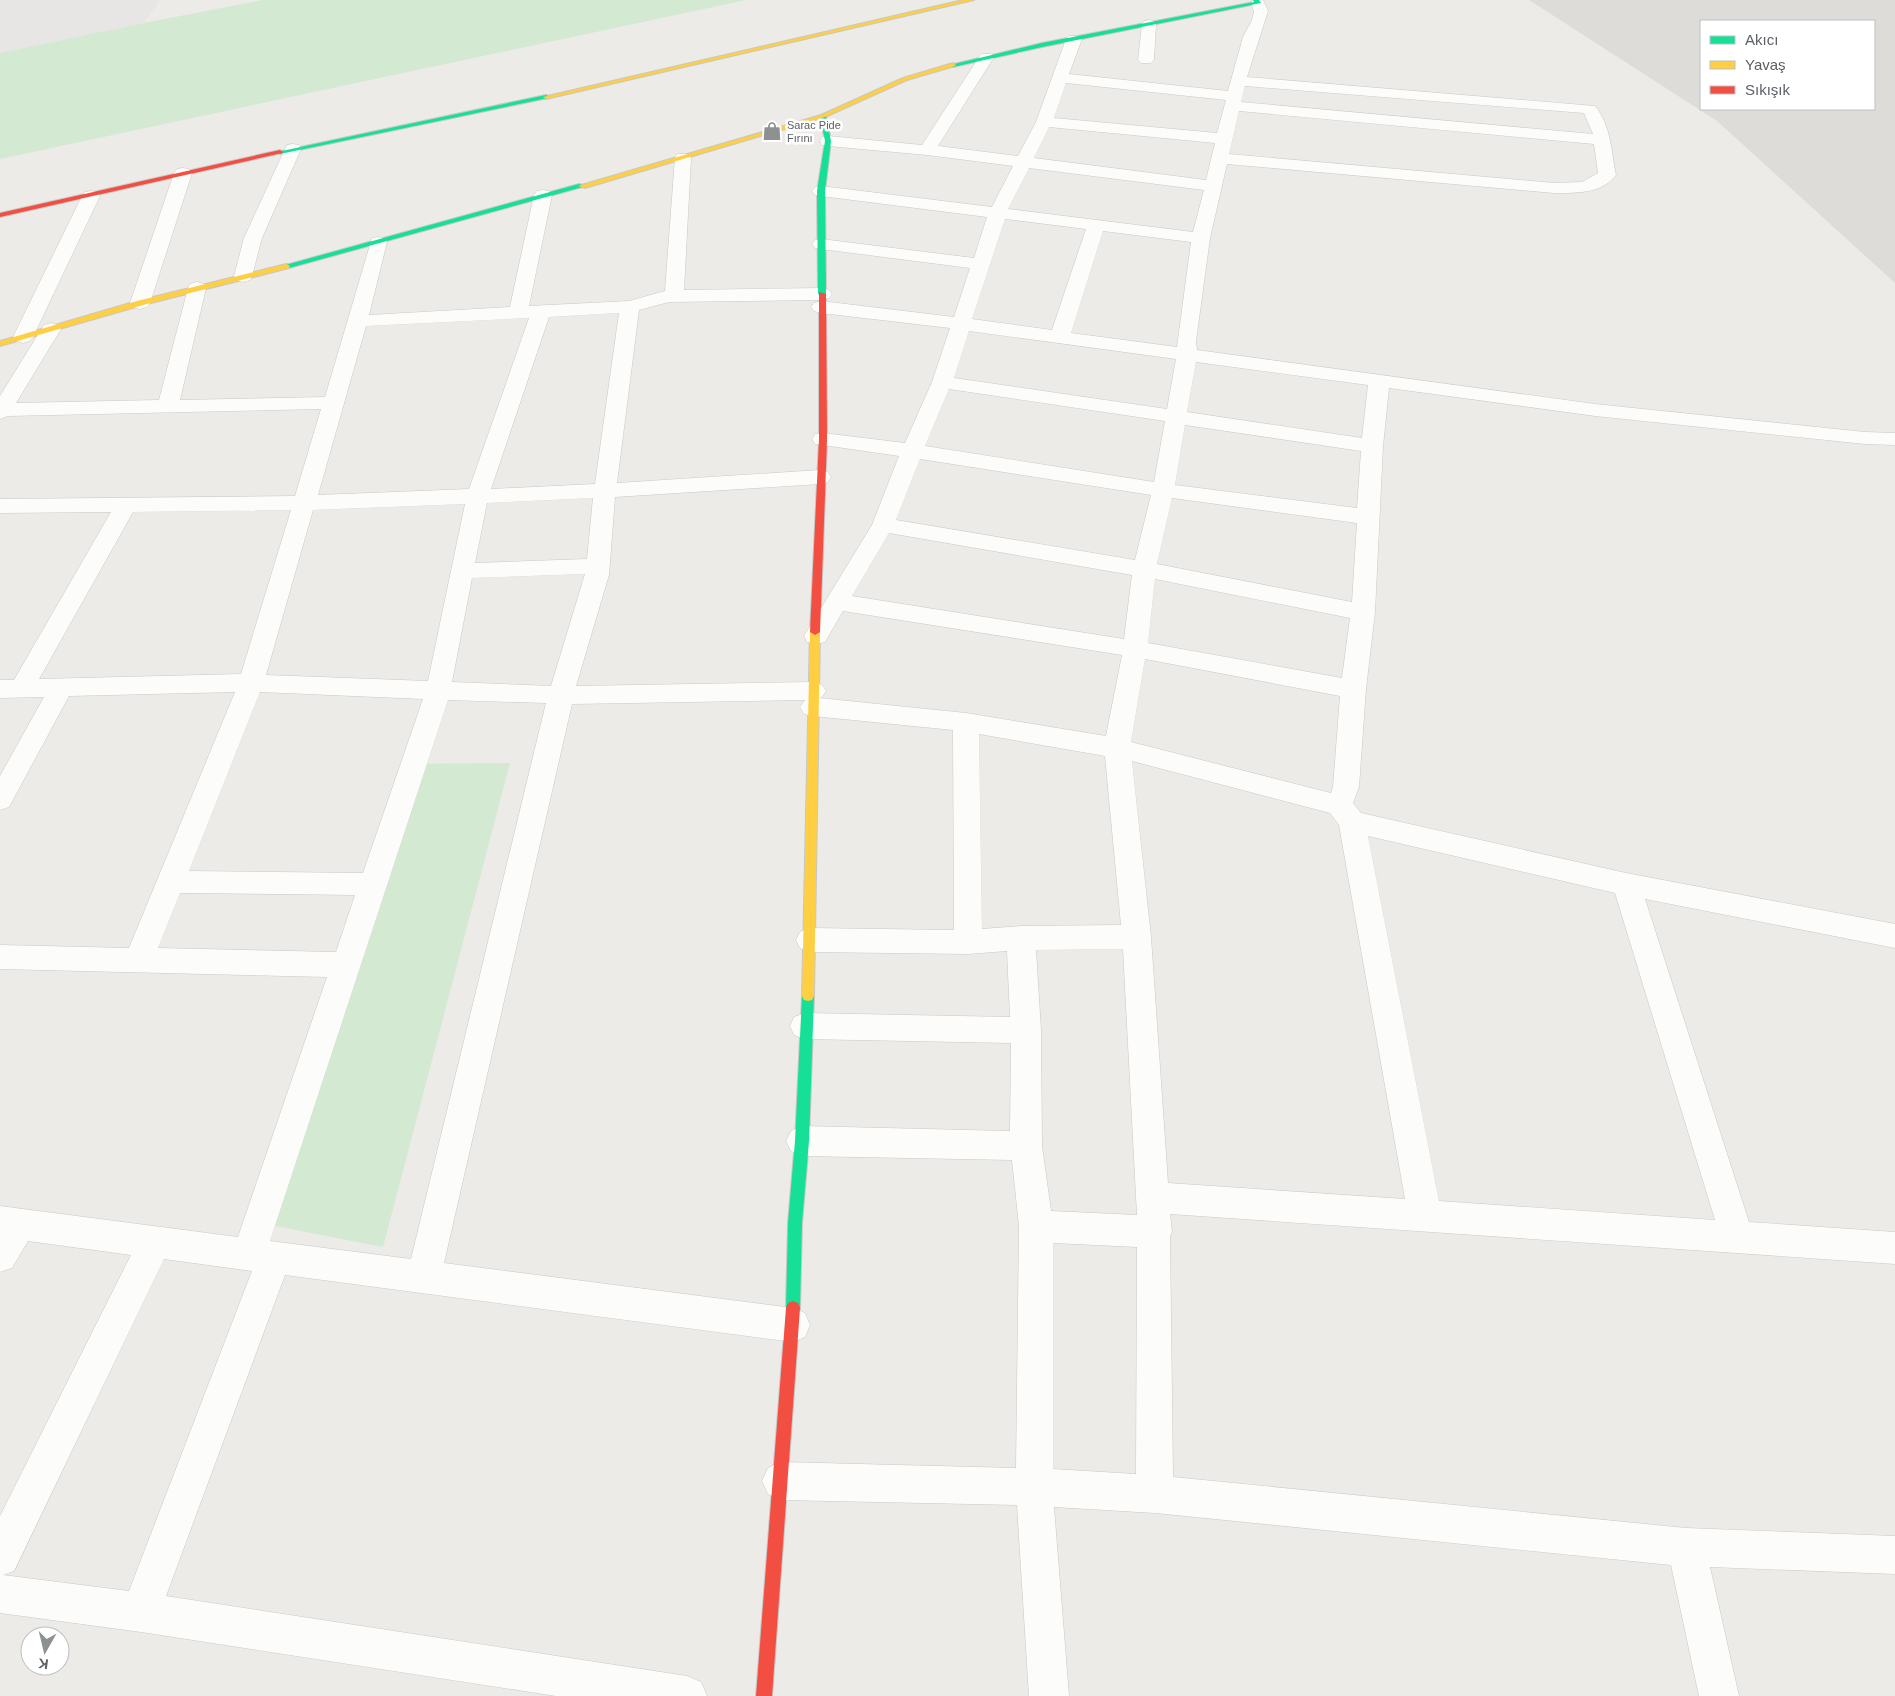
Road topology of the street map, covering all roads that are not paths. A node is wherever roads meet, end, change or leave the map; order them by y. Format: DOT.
graph roads {
  1 [pos="972,0"];
  2 [pos="1257,2"];
  3 [pos="1149,24"];
  4 [pos="1074,39"];
  5 [pos="986,57"];
  6 [pos="1146,60"];
  7 [pos="1061,78"];
  8 [pos="1235,94"];
  9 [pos="823,116"];
  10 [pos="1044,122"];
  11 [pos="1225,139"];
  12 [pos="1600,140"];
  13 [pos="828,141"];
  14 [pos="293,150"];
  15 [pos="928,150"];
  16 [pos="683,158"];
  17 [pos="1221,158"];
  18 [pos="1022,162"];
  19 [pos="183,173"];
  20 [pos="1214,186"];
  21 [pos="822,191"];
  22 [pos="543,195"];
  23 [pos="91,196"];
  24 [pos="998,212"];
  25 [pos="0,215"];
  26 [pos="1096,225"];
  27 [pos="1201,238"];
  28 [pos="378,242"];
  29 [pos="821,244"];
  30 [pos="980,264"];
  31 [pos="243,276"];
  32 [pos="197,288"];
  33 [pos="674,296"];
  34 [pos="821,301"];
  35 [pos="140,303"];
  36 [pos="630,307"];
  37 [pos="541,312"];
  38 [pos="518,313"];
  39 [pos="358,321"];
  40 [pos="963,324"];
  41 [pos="51,329"];
  42 [pos="23,337"];
  43 [pos="1060,337"];
  44 [pos="0,344"];
  45 [pos="1187,354"];
  46 [pos="942,382"];
  47 [pos="1379,382"];
  48 [pos="333,403"];
  49 [pos="168,406"];
  50 [pos="1,412"];
  51 [pos="1174,418"];
  52 [pos="823,439"];
  53 [pos="1895,439"];
  54 [pos="1372,446"];
  55 [pos="912,451"];
  56 [pos="820,477"];
  57 [pos="1163,490"];
  58 [pos="605,491"];
  59 [pos="477,497"];
  60 [pos="303,503"];
  61 [pos="126,505"];
  62 [pos="0,506"];
  63 [pos="1368,517"];
  64 [pos="883,525"];
  65 [pos="598,566"];
  66 [pos="1144,568"];
  67 [pos="462,571"];
  68 [pos="837,602"];
  69 [pos="1363,612"];
  70 [pos="816,636"];
  71 [pos="1135,650"];
  72 [pos="250,683"];
  73 [pos="61,688"];
  74 [pos="11,689"];
  75 [pos="1353,689"];
  76 [pos="438,690"];
  77 [pos="561,695"];
  78 [pos="813,699"];
  79 [pos="966,722"];
  80 [pos="1117,748"];
  81 [pos="0,800"];
  82 [pos="1346,814"];
  83 [pos="172,882"];
  84 [pos="373,884"];
  85 [pos="1626,884"];
  86 [pos="1895,936"];
  87 [pos="1137,937"];
  88 [pos="1021,938"];
  89 [pos="810,940"];
  90 [pos="968,942"];
  91 [pos="0,958"];
  92 [pos="139,960"];
  93 [pos="346,965"];
  94 [pos="805,1026"];
  95 [pos="1026,1030"];
  96 [pos="802,1141"];
  97 [pos="1026,1146"];
  98 [pos="1153,1197"];
  99 [pos="1425,1216"];
  100 [pos="10,1223"];
  101 [pos="1036,1226"];
  102 [pos="1154,1232"];
  103 [pos="1737,1236"];
  104 [pos="155,1242"];
  105 [pos="1895,1248"];
  106 [pos="0,1256"];
  107 [pos="262,1256"];
  108 [pos="424,1277"];
  109 [pos="793,1325"];
  110 [pos="780,1481"];
  111 [pos="1034,1487"];
  112 [pos="1155,1494"];
  113 [pos="1686,1547"];
  114 [pos="1895,1555"];
  115 [pos="0,1557"];
  116 [pos="0,1594"];
  117 [pos="141,1612"];
  118 [pos="687,1696"];
  119 [pos="764,1696"];
  120 [pos="1049,1696"];
  121 [pos="1719,1696"];
  1 -- 14 [label="street"];
  2 -- 3 [label="street"];
  2 -- 8 [label="street"];
  3 -- 4 [label="street"];
  3 -- 6 [label="street"];
  4 -- 5 [label="street"];
  4 -- 7 [label="street"];
  5 -- 9 [label="street"];
  5 -- 15 [label="street"];
  7 -- 8 [label="street"];
  7 -- 10 [label="street"];
  8 -- 11 [label="street"];
  8 -- 12 [label="street"];
  8 -- 12 [label="street"];
  9 -- 13 [label="street"];
  9 -- 16 [label="street"];
  10 -- 11 [label="street"];
  10 -- 18 [label="street"];
  11 -- 17 [label="street"];
  12 -- 17 [label="street"];
  13 -- 15 [label="street"];
  13 -- 21 [label="street"];
  14 -- 19 [label="street"];
  14 -- 31 [label="street"];
  15 -- 18 [label="street"];
  16 -- 22 [label="street"];
  16 -- 33 [label="street"];
  17 -- 20 [label="street"];
  18 -- 20 [label="street"];
  18 -- 24 [label="street"];
  19 -- 23 [label="street"];
  19 -- 35 [label="street"];
  20 -- 27 [label="street"];
  21 -- 24 [label="street"];
  21 -- 29 [label="street"];
  22 -- 28 [label="street"];
  22 -- 38 [label="street"];
  23 -- 25 [label="street"];
  23 -- 42 [label="street"];
  24 -- 26 [label="street"];
  24 -- 30 [label="street"];
  26 -- 27 [label="street"];
  26 -- 43 [label="street"];
  27 -- 45 [label="street"];
  28 -- 31 [label="street"];
  28 -- 39 [label="street"];
  29 -- 30 [label="street"];
  29 -- 34 [label="street"];
  30 -- 40 [label="street"];
  31 -- 32 [label="street"];
  32 -- 35 [label="street"];
  32 -- 49 [label="street"];
  33 -- 34 [label="street"];
  33 -- 36 [label="street"];
  34 -- 40 [label="street"];
  34 -- 52 [label="street"];
  35 -- 41 [label="street"];
  36 -- 37 [label="street"];
  36 -- 58 [label="street"];
  37 -- 38 [label="street"];
  37 -- 59 [label="street"];
  38 -- 39 [label="street"];
  39 -- 48 [label="street"];
  40 -- 43 [label="street"];
  40 -- 46 [label="street"];
  41 -- 42 [label="street"];
  41 -- 50 [label="street"];
  42 -- 44 [label="street"];
  43 -- 45 [label="street"];
  45 -- 47 [label="street"];
  45 -- 51 [label="street"];
  46 -- 51 [label="street"];
  46 -- 55 [label="street"];
  47 -- 53 [label="street"];
  47 -- 54 [label="street"];
  48 -- 49 [label="street"];
  48 -- 60 [label="street"];
  49 -- 50 [label="street"];
  51 -- 54 [label="street"];
  51 -- 57 [label="street"];
  52 -- 55 [label="street"];
  52 -- 56 [label="street"];
  54 -- 63 [label="street"];
  55 -- 57 [label="street"];
  55 -- 64 [label="street"];
  56 -- 58 [label="street"];
  56 -- 70 [label="street"];
  57 -- 63 [label="street"];
  57 -- 66 [label="street"];
  58 -- 59 [label="street"];
  58 -- 65 [label="street"];
  59 -- 60 [label="street"];
  59 -- 67 [label="street"];
  60 -- 61 [label="street"];
  60 -- 72 [label="street"];
  61 -- 62 [label="street"];
  61 -- 74 [label="street"];
  63 -- 69 [label="street"];
  64 -- 66 [label="street"];
  64 -- 68 [label="street"];
  65 -- 67 [label="street"];
  65 -- 77 [label="street"];
  66 -- 69 [label="street"];
  66 -- 71 [label="street"];
  67 -- 76 [label="street"];
  68 -- 70 [label="street"];
  68 -- 71 [label="street"];
  69 -- 75 [label="street"];
  70 -- 78 [label="street"];
  71 -- 75 [label="street"];
  71 -- 80 [label="street"];
  72 -- 73 [label="street"];
  72 -- 76 [label="street"];
  72 -- 83 [label="street"];
  73 -- 74 [label="street"];
  73 -- 81 [label="street"];
  75 -- 82 [label="street"];
  76 -- 77 [label="street"];
  76 -- 84 [label="street"];
  77 -- 78 [label="street"];
  77 -- 108 [label="street"];
  78 -- 79 [label="street"];
  78 -- 89 [label="street"];
  79 -- 80 [label="street"];
  79 -- 90 [label="street"];
  80 -- 82 [label="street"];
  80 -- 87 [label="street"];
  82 -- 85 [label="street"];
  82 -- 99 [label="street"];
  83 -- 84 [label="street"];
  83 -- 92 [label="street"];
  84 -- 93 [label="street"];
  85 -- 86 [label="street"];
  85 -- 103 [label="street"];
  87 -- 88 [label="street"];
  87 -- 98 [label="street"];
  88 -- 90 [label="street"];
  88 -- 95 [label="street"];
  89 -- 90 [label="street"];
  89 -- 94 [label="street"];
  91 -- 92 [label="street"];
  92 -- 93 [label="street"];
  93 -- 107 [label="street"];
  94 -- 95 [label="street"];
  94 -- 96 [label="street"];
  95 -- 97 [label="street"];
  96 -- 97 [label="street"];
  96 -- 109 [label="street"];
  97 -- 101 [label="street"];
  98 -- 99 [label="street"];
  98 -- 102 [label="street"];
  99 -- 103 [label="street"];
  100 -- 104 [label="street"];
  100 -- 106 [label="street"];
  101 -- 102 [label="street"];
  101 -- 111 [label="street"];
  102 -- 112 [label="street"];
  103 -- 105 [label="street"];
  104 -- 107 [label="street"];
  104 -- 115 [label="street"];
  107 -- 108 [label="street"];
  107 -- 117 [label="street"];
  108 -- 109 [label="street"];
  109 -- 110 [label="street"];
  110 -- 111 [label="street"];
  110 -- 119 [label="street"];
  111 -- 112 [label="street"];
  111 -- 120 [label="street"];
  112 -- 113 [label="street"];
  113 -- 114 [label="street"];
  113 -- 121 [label="street"];
  116 -- 117 [label="street"];
  117 -- 118 [label="street"];
}
